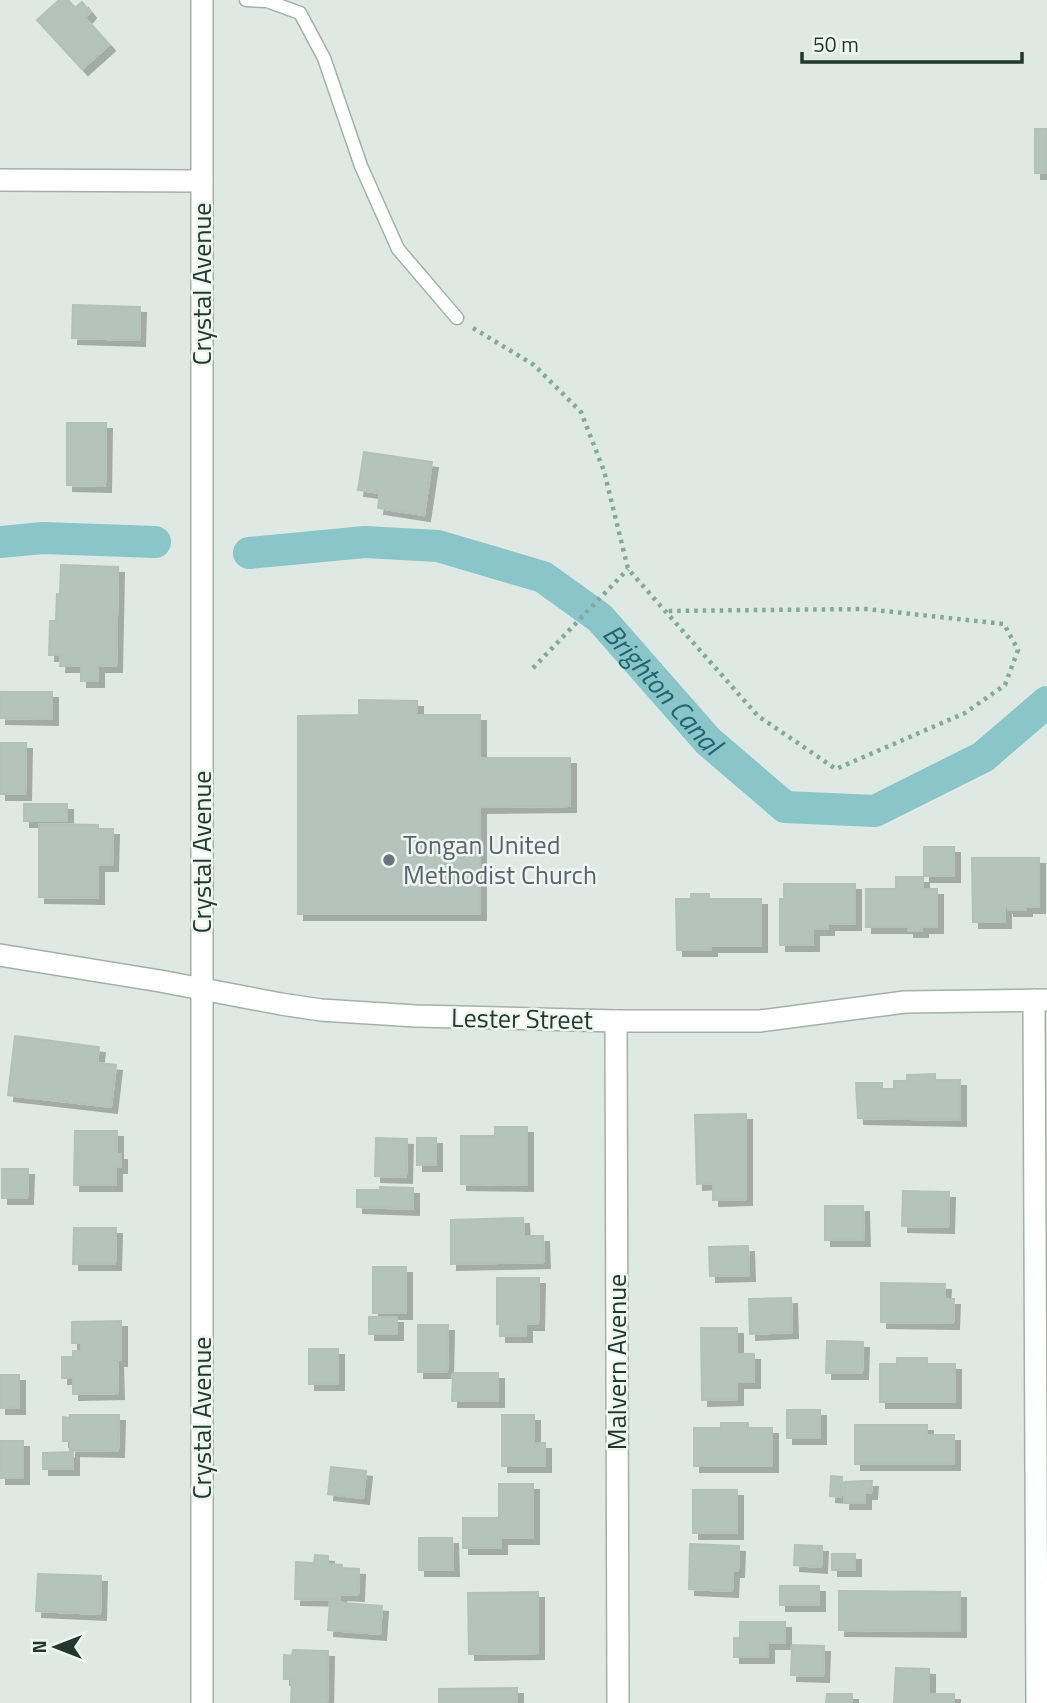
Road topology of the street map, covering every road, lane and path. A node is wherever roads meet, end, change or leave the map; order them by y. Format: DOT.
graph roads {
  1 [pos="202,0"];
  2 [pos="246,0"];
  3 [pos="0,180"];
  4 [pos="202,181"];
  5 [pos="457,318"];
  6 [pos="628,569"];
  7 [pos="665,611"];
  8 [pos="533,668"];
  9 [pos="0,955"];
  10 [pos="202,989"];
  11 [pos="1041,1000"];
  12 [pos="616,1021"];
  13 [pos="202,1703"];
  14 [pos="618,1703"];
  15 [pos="1037,1703"];
  1 -- 4 [label="street, Crystal Avenue"];
  2 -- 5 [label="lane"];
  3 -- 4 [label="street"];
  4 -- 10 [label="street, Crystal Avenue"];
  5 -- 6 [label="path"];
  6 -- 7 [label="path"];
  6 -- 8 [label="path"];
  7 -- 7 [label="path"];
  9 -- 10 [label="street, Lester Street"];
  10 -- 12 [label="street, Lester Street"];
  10 -- 13 [label="street, Crystal Avenue"];
  11 -- 12 [label="street, Lester Street"];
  11 -- 15 [label="street"];
  12 -- 14 [label="street, Malvern Avenue"];
}
